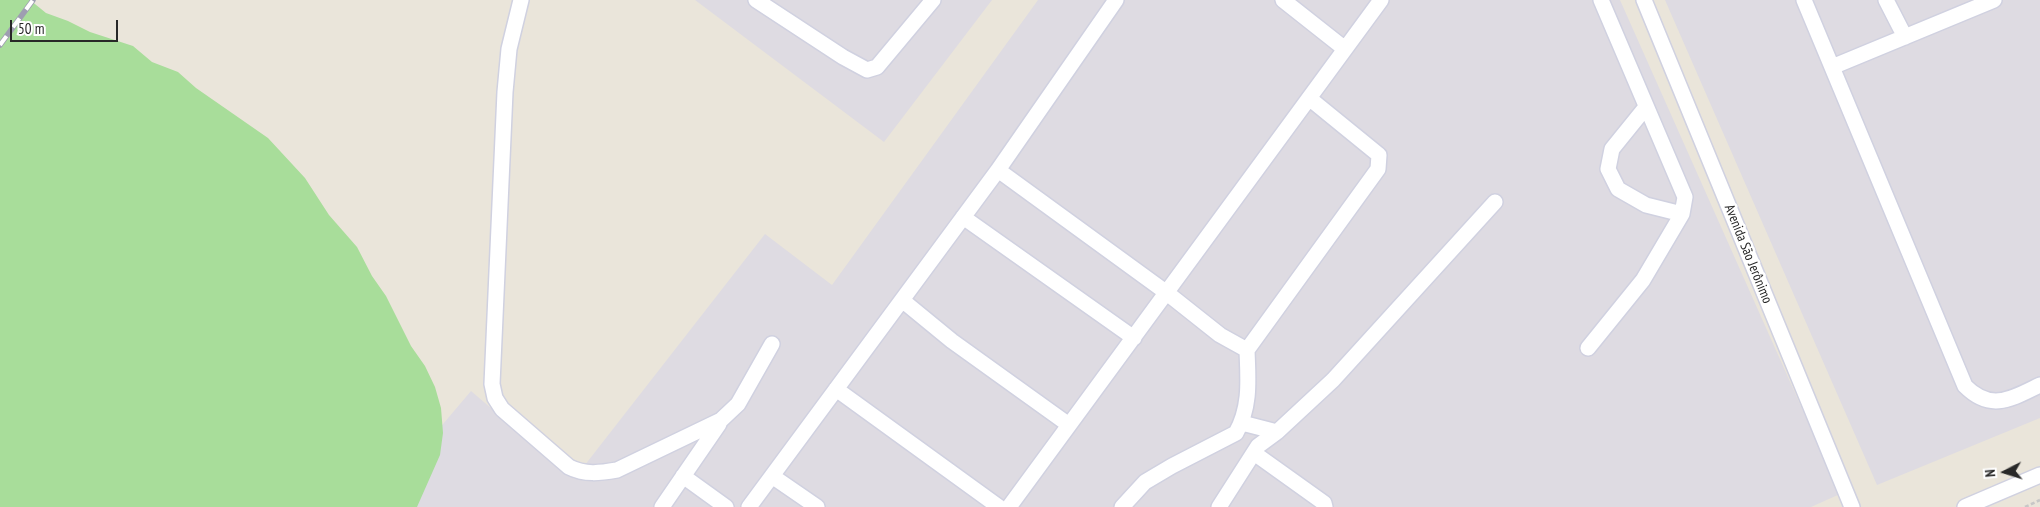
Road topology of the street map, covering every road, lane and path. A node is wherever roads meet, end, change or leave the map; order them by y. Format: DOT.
graph roads {
  1 [pos="522,0"];
  2 [pos="756,0"];
  3 [pos="933,0"];
  4 [pos="1116,0"];
  5 [pos="1283,0"];
  6 [pos="1381,0"];
  7 [pos="1601,0"];
  8 [pos="1644,0"];
  9 [pos="1804,0"];
  10 [pos="1886,0"];
  11 [pos="1994,0"];
  12 [pos="1904,37"];
  13 [pos="1345,49"];
  14 [pos="1832,67"];
  15 [pos="1309,98"];
  16 [pos="1646,107"];
  17 [pos="998,170"];
  18 [pos="1496,202"];
  19 [pos="1682,214"];
  20 [pos="963,217"];
  21 [pos="1167,293"];
  22 [pos="902,300"];
  23 [pos="1134,338"];
  24 [pos="772,344"];
  25 [pos="1588,348"];
  26 [pos="1247,350"];
  27 [pos="2040,386"];
  28 [pos="836,389"];
  29 [pos="721,420"];
  30 [pos="1242,423"];
  31 [pos="1069,425"];
  32 [pos="1278,432"];
  33 [pos="1254,453"];
  34 [pos="2040,475"];
  35 [pos="683,476"];
  36 [pos="772,476"];
  37 [pos="2040,500"];
  38 [pos="662,507"];
  39 [pos="726,507"];
  40 [pos="748,507"];
  41 [pos="817,507"];
  42 [pos="999,507"];
  43 [pos="1009,507"];
  44 [pos="1122,507"];
  45 [pos="1219,507"];
  46 [pos="1325,507"];
  47 [pos="1852,507"];
  48 [pos="1965,507"];
  49 [pos="2026,507"];
  1 -- 29 [label="street"];
  2 -- 3 [label="street"];
  4 -- 17 [label="street"];
  5 -- 13 [label="street"];
  6 -- 13 [label="street"];
  7 -- 16 [label="street"];
  8 -- 47 [label="street, Avenida São Jerônimo"];
  9 -- 14 [label="street"];
  10 -- 12 [label="street"];
  11 -- 12 [label="street"];
  12 -- 14 [label="street"];
  13 -- 15 [label="street"];
  14 -- 27 [label="street"];
  15 -- 21 [label="street"];
  15 -- 26 [label="street"];
  16 -- 19 [label="street"];
  16 -- 19 [label="street"];
  17 -- 20 [label="street"];
  17 -- 21 [label="street"];
  18 -- 32 [label="street"];
  19 -- 25 [label="street"];
  20 -- 22 [label="street"];
  20 -- 23 [label="street"];
  21 -- 23 [label="street"];
  21 -- 26 [label="street"];
  22 -- 28 [label="street"];
  22 -- 31 [label="street"];
  23 -- 31 [label="street"];
  24 -- 29 [label="street"];
  26 -- 30 [label="street"];
  28 -- 36 [label="street"];
  28 -- 42 [label="street"];
  29 -- 35 [label="street"];
  30 -- 32 [label="street"];
  30 -- 44 [label="street"];
  31 -- 43 [label="street"];
  32 -- 33 [label="street"];
  33 -- 45 [label="street"];
  33 -- 46 [label="street"];
  34 -- 48 [label="street"];
  35 -- 38 [label="street"];
  35 -- 39 [label="street"];
  36 -- 40 [label="street"];
  36 -- 41 [label="street"];
  37 -- 49 [label="path"];
}
